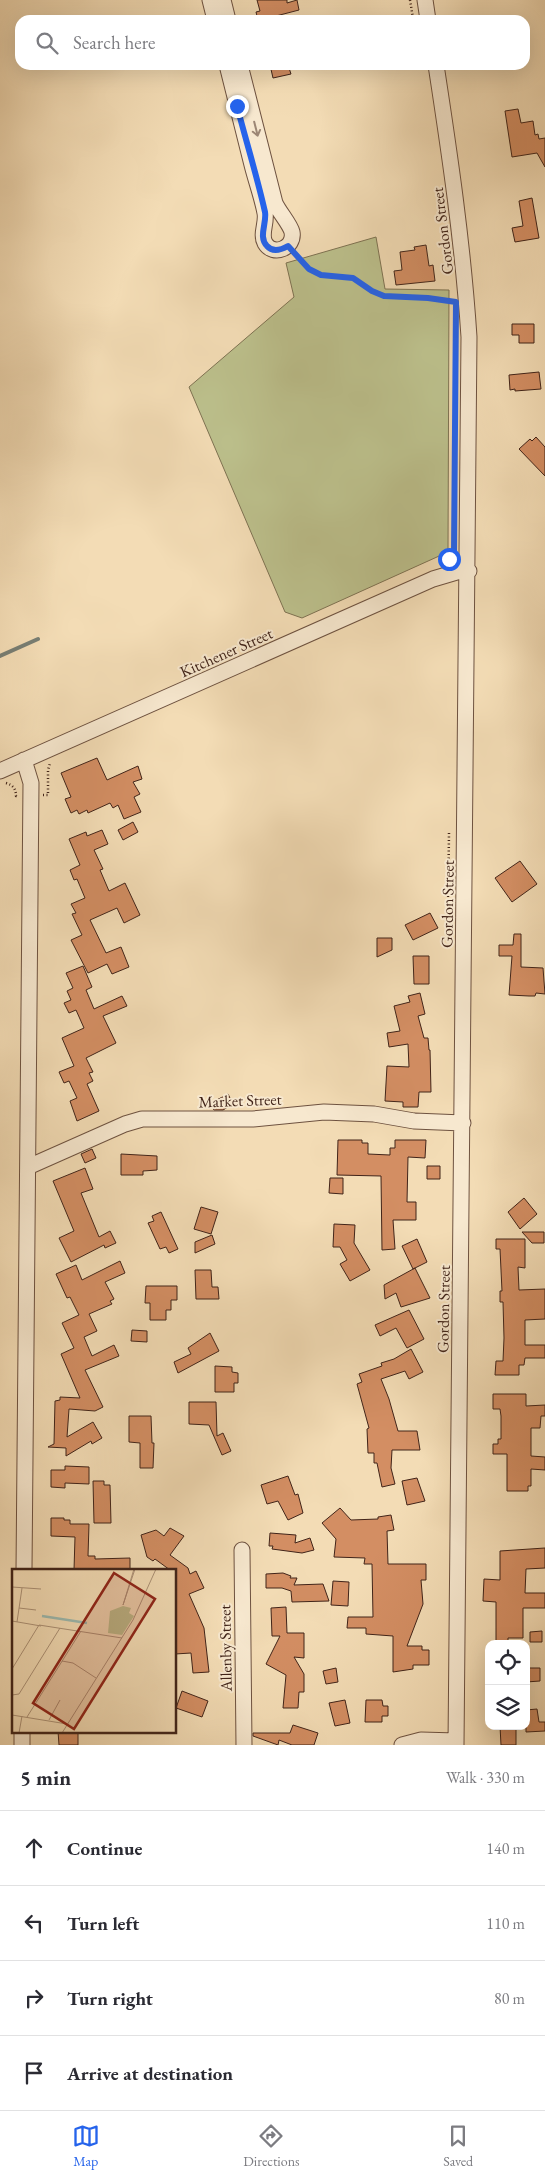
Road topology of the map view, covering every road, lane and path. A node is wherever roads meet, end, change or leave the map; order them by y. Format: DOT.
graph roads {
  1 [pos="210,0"];
  2 [pos="223,0"];
  3 [pos="410,0"];
  4 [pos="425,0"];
  5 [pos="214,15"];
  6 [pos="227,15"];
  7 [pos="412,15"];
  8 [pos="427,15"];
  9 [pos="228,70"];
  10 [pos="241,70"];
  11 [pos="437,70"];
  12 [pos="288,246"];
  13 [pos="455,293"];
  14 [pos="456,302"];
  15 [pos="456,308"];
  16 [pos="468,571"];
  17 [pos="24,760"];
  18 [pos="0,771"];
  19 [pos="0,784"];
  20 [pos="19,796"];
  21 [pos="463,1123"];
  22 [pos="28,1167"];
  23 [pos="242,1550"];
  24 [pos="24,1569"];
  25 [pos="22,1732"];
  26 [pos="456,1743"];
  27 [pos="22,1745"];
  28 [pos="244,1745"];
  29 [pos="402,1745"];
  1 -- 5 [label="street"];
  2 -- 6 [label="street"];
  3 -- 7 [label="path"];
  4 -- 8 [label="street"];
  9 -- 12 [label="street"];
  10 -- 12 [label="street, one-way"];
  11 -- 16 [label="street, Gordon Street"];
  12 -- 14 [label="path"];
  13 -- 14 [label="path"];
  14 -- 15 [label="path"];
  16 -- 17 [label="street, Kitchener Street"];
  16 -- 21 [label="street, Gordon Street"];
  17 -- 18 [label="street, Kitchener Street"];
  17 -- 22 [label="street"];
  19 -- 20 [label="path"];
  21 -- 22 [label="street, Market Street"];
  21 -- 26 [label="street, Gordon Street"];
  22 -- 24 [label="street"];
  23 -- 28 [label="street, Allenby Street"];
  25 -- 27 [label="street"];
  26 -- 29 [label="street"];
}
